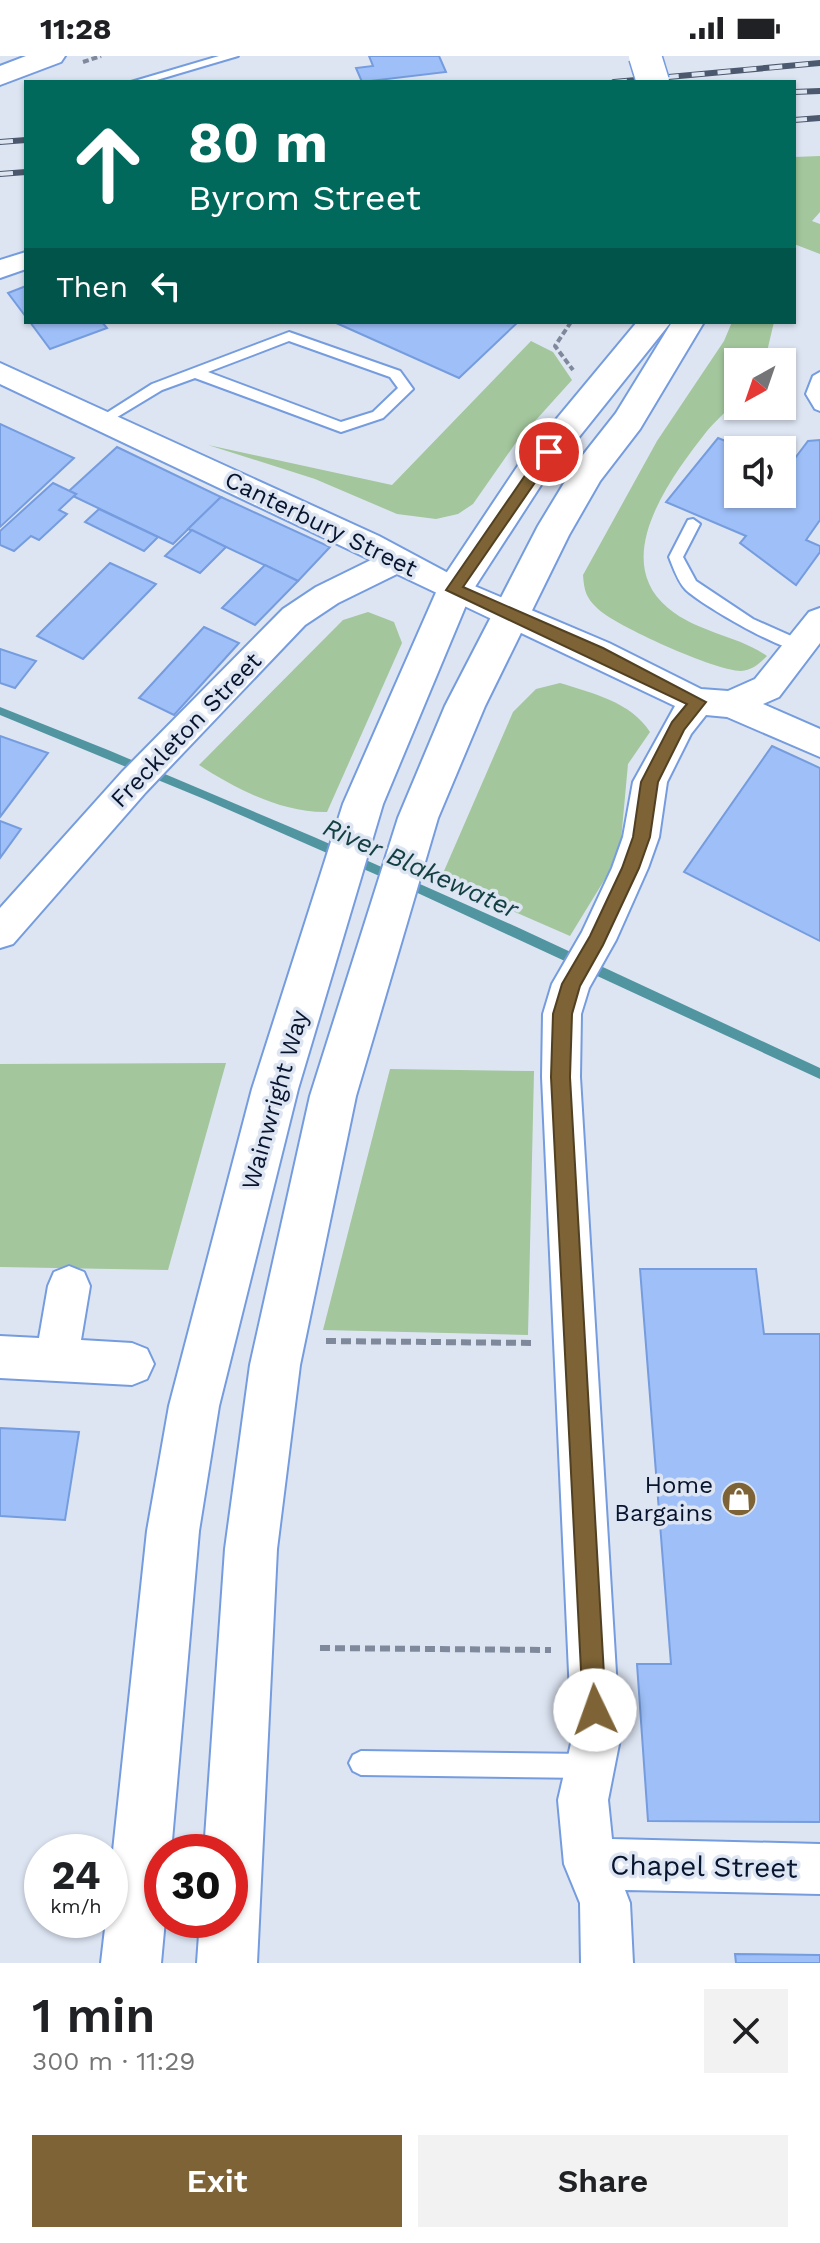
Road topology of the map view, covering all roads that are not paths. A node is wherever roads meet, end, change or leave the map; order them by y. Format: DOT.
graph roads {
  1 [pos="232,56"];
  2 [pos="645,56"];
  3 [pos="144,80"];
  4 [pos="652,80"];
  5 [pos="24,261"];
  6 [pos="0,269"];
  7 [pos="653,324"];
  8 [pos="687,324"];
  9 [pos="0,372"];
  10 [pos="193,372"];
  11 [pos="820,376"];
  12 [pos="820,406"];
  13 [pos="104,419"];
  14 [pos="693,524"];
  15 [pos="398,560"];
  16 [pos="454,590"];
  17 [pos="508,615"];
  18 [pos="820,620"];
  19 [pos="801,647"];
  20 [pos="714,703"];
  21 [pos="820,744"];
  22 [pos="0,933"];
  23 [pos="69,1286"];
  24 [pos="0,1357"];
  25 [pos="57,1359"];
  26 [pos="132,1364"];
  27 [pos="361,1763"];
  28 [pos="590,1766"];
  29 [pos="234,1834"];
  30 [pos="589,1864"];
  31 [pos="820,1869"];
  32 [pos="228,1938"];
  33 [pos="131,1963"];
  34 [pos="227,1963"];
  35 [pos="607,1963"];
  1 -- 3 [label="lane"];
  2 -- 4 [label="highway, bridge"];
  5 -- 6 [label="street"];
  7 -- 16 [label="highway, Wainwright Way"];
  8 -- 17 [label="highway"];
  9 -- 13 [label="street, Canterbury Street"];
  10 -- 10 [label="lane"];
  10 -- 13 [label="lane"];
  11 -- 12 [label="lane"];
  13 -- 15 [label="street, Canterbury Street"];
  14 -- 19 [label="lane"];
  15 -- 16 [label="street, Canterbury Street"];
  15 -- 22 [label="street, Freckleton Street"];
  16 -- 17 [label="street, Canterbury Street"];
  16 -- 33 [label="highway, Wainwright Way"];
  17 -- 20 [label="street, Canterbury Street"];
  17 -- 29 [label="highway"];
  18 -- 19 [label="street"];
  19 -- 20 [label="street"];
  20 -- 21 [label="street, Canterbury Street"];
  20 -- 28 [label="street"];
  23 -- 25 [label="street"];
  24 -- 25 [label="street"];
  25 -- 26 [label="street"];
  27 -- 28 [label="lane"];
  28 -- 30 [label="street"];
  30 -- 31 [label="street, Chapel Street"];
  30 -- 35 [label="street"];
  32 -- 34 [label="highway"];
}
